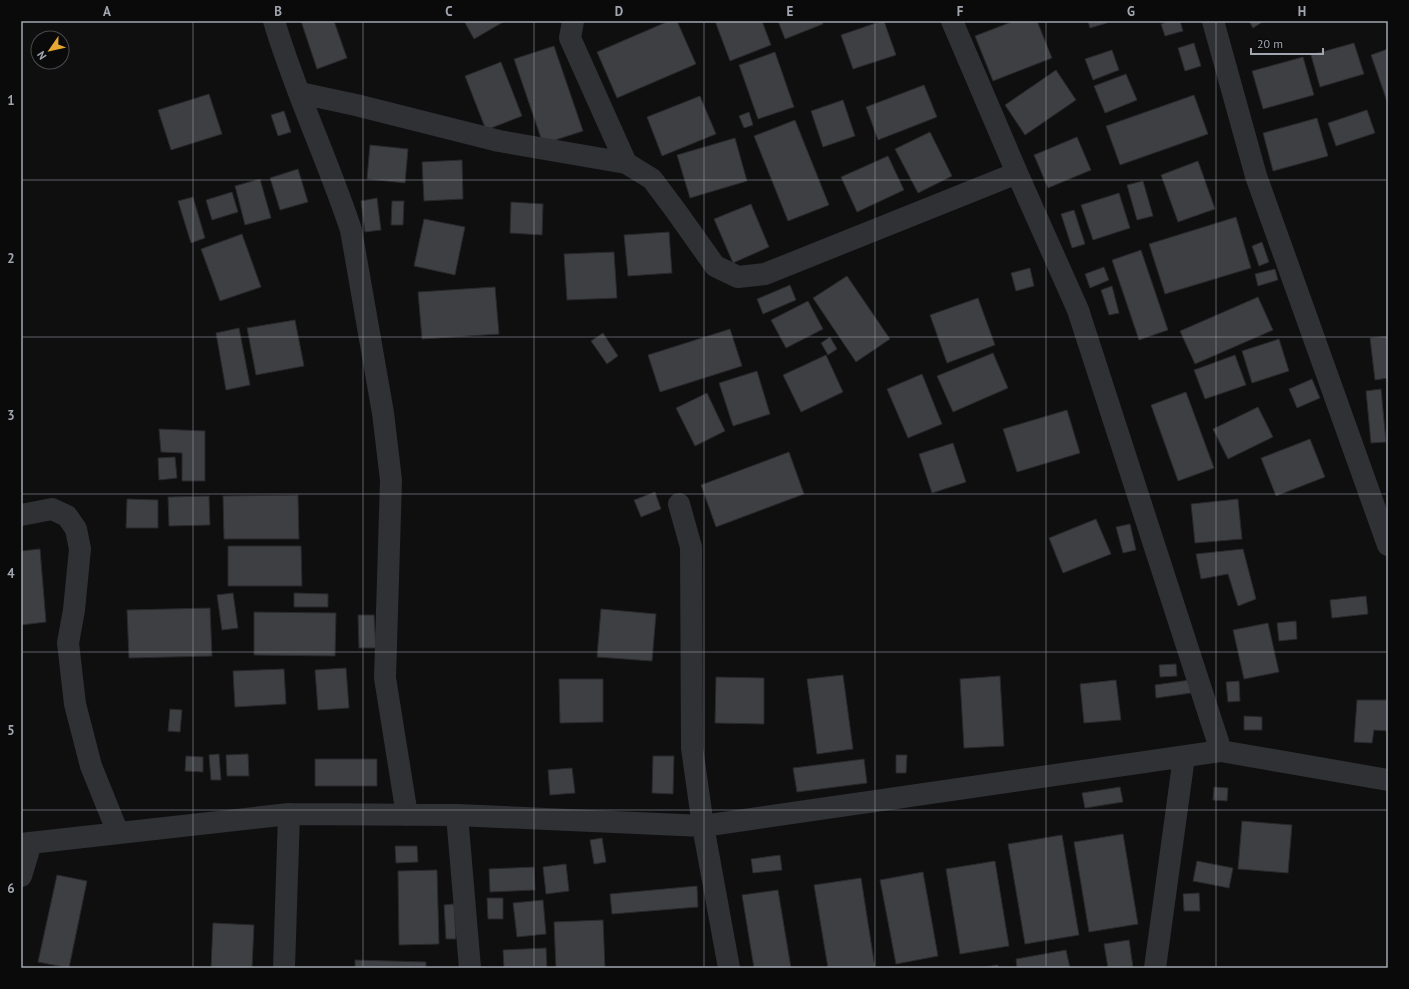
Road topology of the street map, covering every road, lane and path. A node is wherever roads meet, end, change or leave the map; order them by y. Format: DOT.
graph roads {
  1 [pos="274,21"];
  2 [pos="573,21"];
  3 [pos="952,21"];
  4 [pos="1213,21"];
  5 [pos="300,93"];
  6 [pos="626,163"];
  7 [pos="1017,173"];
  8 [pos="679,504"];
  9 [pos="21,515"];
  10 [pos="1388,545"];
  11 [pos="1221,751"];
  12 [pos="1184,757"];
  13 [pos="1388,780"];
  14 [pos="289,814"];
  15 [pos="407,815"];
  16 [pos="457,815"];
  17 [pos="703,826"];
  18 [pos="118,833"];
  19 [pos="26,844"];
  20 [pos="21,876"];
  21 [pos="284,968"];
  22 [pos="470,968"];
  23 [pos="729,968"];
  24 [pos="1155,968"];
  1 -- 5 [label="street"];
  2 -- 6 [label="street"];
  3 -- 7 [label="street"];
  4 -- 10 [label="street"];
  5 -- 6 [label="street"];
  5 -- 15 [label="street"];
  6 -- 7 [label="street"];
  7 -- 11 [label="street"];
  8 -- 17 [label="street"];
  9 -- 18 [label="street"];
  11 -- 12 [label="street"];
  11 -- 13 [label="street"];
  12 -- 17 [label="street"];
  12 -- 24 [label="street"];
  14 -- 15 [label="street"];
  14 -- 18 [label="street"];
  14 -- 21 [label="street"];
  15 -- 16 [label="street"];
  16 -- 17 [label="street"];
  16 -- 22 [label="street"];
  17 -- 23 [label="street"];
  18 -- 19 [label="street"];
  19 -- 20 [label="street"];
}
